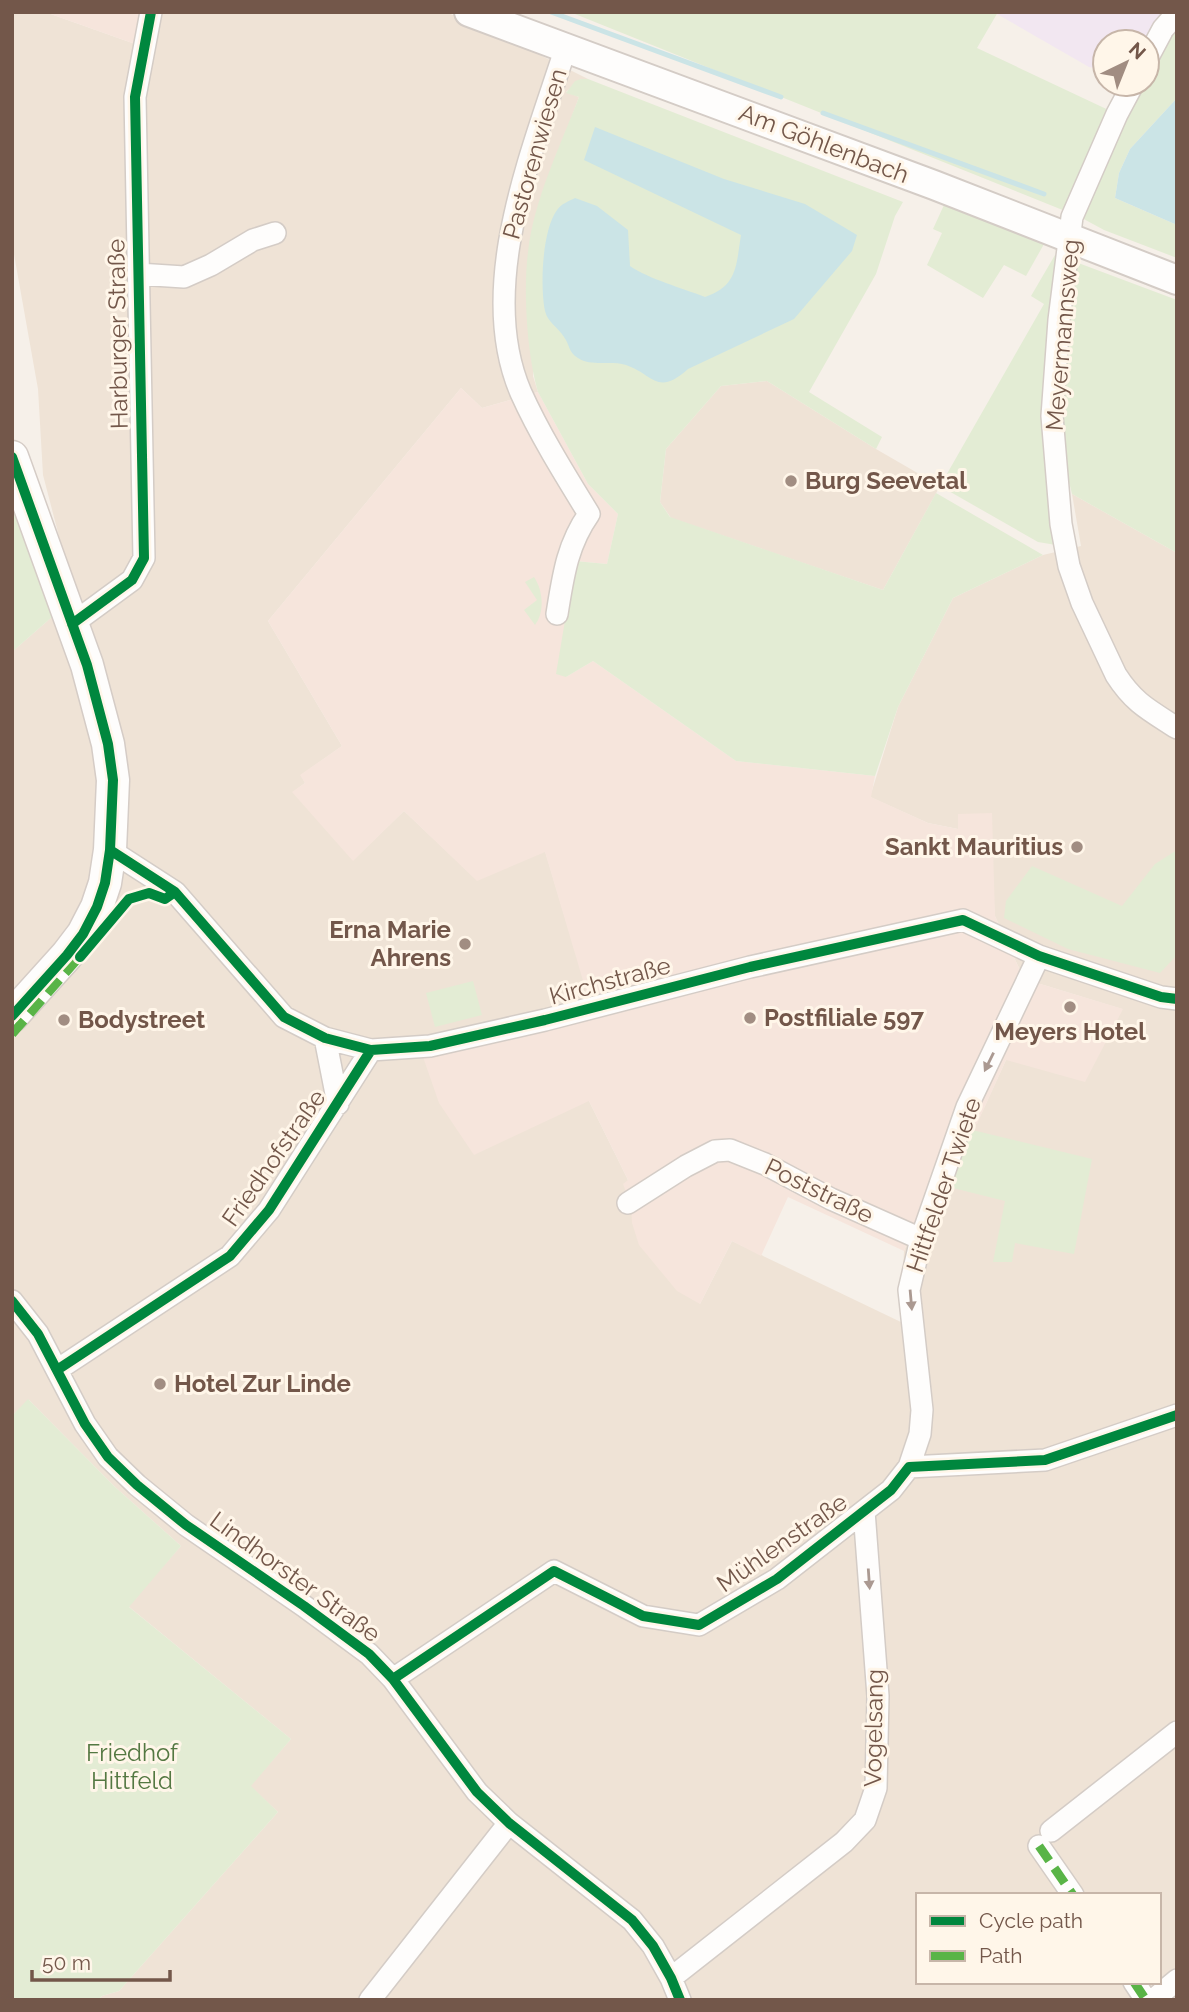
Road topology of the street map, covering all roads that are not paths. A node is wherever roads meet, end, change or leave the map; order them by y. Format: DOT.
graph roads {
  1 [pos="151,12"];
  2 [pos="469,12"];
  3 [pos="1177,13"];
  4 [pos="1161,33"];
  5 [pos="566,47"];
  6 [pos="1126,98"];
  7 [pos="275,233"];
  8 [pos="1070,240"];
  9 [pos="138,274"];
  10 [pos="1177,280"];
  11 [pos="12,457"];
  12 [pos="557,614"];
  13 [pos="72,624"];
  14 [pos="1177,728"];
  15 [pos="110,850"];
  16 [pos="1040,956"];
  17 [pos="1177,999"];
  18 [pos="12,1016"];
  19 [pos="325,1038"];
  20 [pos="371,1050"];
  21 [pos="338,1104"];
  22 [pos="628,1203"];
  23 [pos="921,1239"];
  24 [pos="12,1301"];
  25 [pos="57,1370"];
  26 [pos="1177,1415"];
  27 [pos="909,1467"];
  28 [pos="864,1511"];
  29 [pos="393,1679"];
  30 [pos="1177,1732"];
  31 [pos="509,1823"];
  32 [pos="1072,1893"];
  33 [pos="671,1978"];
  34 [pos="1177,1980"];
  35 [pos="1135,1984"];
  36 [pos="370,2000"];
  37 [pos="680,2000"];
  38 [pos="1146,2000"];
  39 [pos="1153,2000"];
  1 -- 9 [label="street, Harburger Straße"];
  2 -- 5 [label="street, Am Göhlenbach"];
  3 -- 4 [label="street"];
  5 -- 8 [label="street, Am Göhlenbach"];
  5 -- 12 [label="street, Pastorenwiesen"];
  6 -- 8 [label="street, Meyermannsweg"];
  7 -- 9 [label="street, Harburger Straße"];
  8 -- 10 [label="street, Am Göhlenbach"];
  8 -- 14 [label="street, Meyermannsweg"];
  9 -- 13 [label="street, Harburger Straße"];
  11 -- 13 [label="main road"];
  13 -- 15 [label="main road"];
  15 -- 18 [label="main road"];
  15 -- 19 [label="street, Kirchstraße"];
  16 -- 17 [label="street, Kirchstraße"];
  16 -- 20 [label="street, Kirchstraße"];
  16 -- 23 [label="street, Hittfelder Twiete, one-way"];
  19 -- 20 [label="street, Kirchstraße"];
  19 -- 21 [label="street, Friedhofstraße"];
  20 -- 21 [label="street, Friedhofstraße"];
  21 -- 25 [label="street, Friedhofstraße"];
  22 -- 23 [label="street, Poststraße"];
  23 -- 27 [label="street, Hittfelder Twiete, one-way"];
  24 -- 25 [label="street, Lindhorster Straße"];
  25 -- 29 [label="street, Lindhorster Straße"];
  26 -- 27 [label="street"];
  27 -- 28 [label="street, Mühlenstraße"];
  28 -- 29 [label="street, Mühlenstraße"];
  28 -- 33 [label="street, Vogelsang, one-way"];
  29 -- 31 [label="street, Lindhorster Straße"];
  30 -- 32 [label="street"];
  31 -- 33 [label="street, Lindhorster Straße"];
  31 -- 36 [label="street"];
  33 -- 37 [label="street, Lindhorster Straße"];
  34 -- 39 [label="street"];
  35 -- 38 [label="street"];
}
